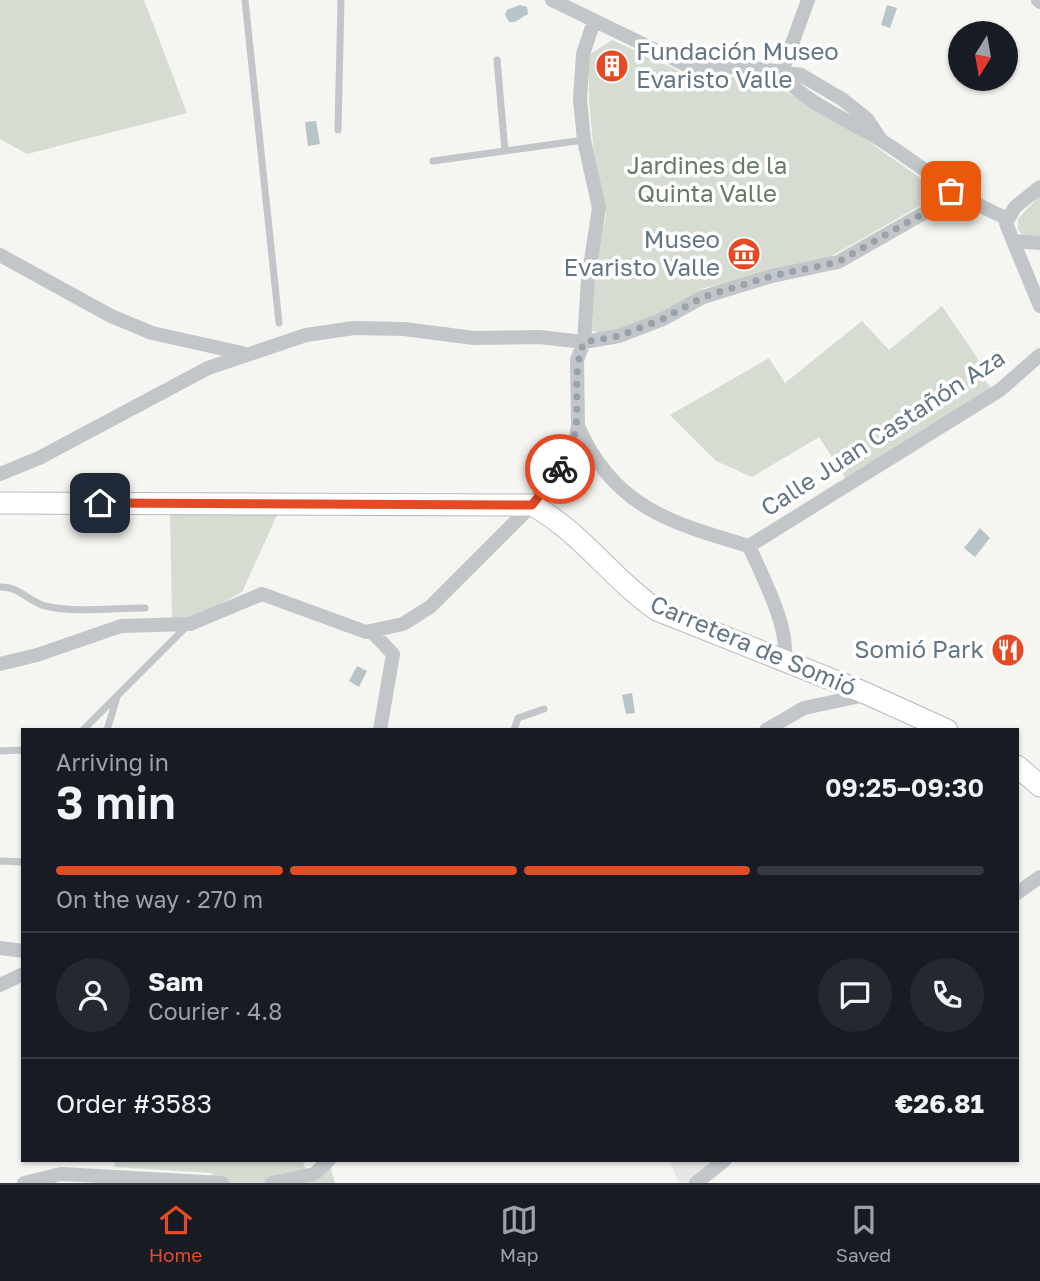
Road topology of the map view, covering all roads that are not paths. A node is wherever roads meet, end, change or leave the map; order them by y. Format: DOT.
graph roads {
  1 [pos="245,0"];
  2 [pos="341,0"];
  3 [pos="552,0"];
  4 [pos="808,0"];
  5 [pos="594,21"];
  6 [pos="497,60"];
  7 [pos="781,74"];
  8 [pos="338,130"];
  9 [pos="584,140"];
  10 [pos="505,151"];
  11 [pos="433,161"];
  12 [pos="1040,186"];
  13 [pos="951,191"];
  14 [pos="1006,218"];
  15 [pos="1013,241"];
  16 [pos="1038,244"];
  17 [pos="0,255"];
  18 [pos="1029,282"];
  19 [pos="1040,306"];
  20 [pos="279,323"];
  21 [pos="584,342"];
  22 [pos="244,354"];
  23 [pos="1040,355"];
  24 [pos="578,426"];
  25 [pos="594,460"];
  26 [pos="558,471"];
  27 [pos="0,474"];
  28 [pos="0,503"];
  29 [pos="532,505"];
  30 [pos="749,546"];
  31 [pos="0,587"];
  32 [pos="145,608"];
  33 [pos="190,624"];
  34 [pos="396,626"];
  35 [pos="372,632"];
  36 [pos="393,654"];
  37 [pos="784,659"];
  38 [pos="0,664"];
  39 [pos="863,692"];
  40 [pos="117,696"];
  41 [pos="544,709"];
  42 [pos="85,728"];
  43 [pos="108,728"];
  44 [pos="380,728"];
  45 [pos="515,728"];
  46 [pos="769,728"];
  47 [pos="943,728"];
  48 [pos="21,750"];
  49 [pos="0,751"];
  50 [pos="1019,768"];
  51 [pos="1040,786"];
  52 [pos="0,861"];
  53 [pos="21,862"];
  54 [pos="1040,877"];
  55 [pos="1019,892"];
  56 [pos="0,948"];
  57 [pos="21,951"];
  58 [pos="21,975"];
  59 [pos="0,985"];
  60 [pos="327,1162"];
  61 [pos="722,1162"];
  62 [pos="24,1183"];
  63 [pos="222,1183"];
  64 [pos="272,1183"];
  65 [pos="696,1183"];
  1 -- 20 [label="lane"];
  2 -- 8 [label="lane"];
  3 -- 5 [label="street"];
  4 -- 7 [label="street"];
  5 -- 7 [label="street"];
  5 -- 9 [label="street"];
  6 -- 10 [label="lane"];
  7 -- 13 [label="street"];
  9 -- 10 [label="lane"];
  9 -- 21 [label="street"];
  10 -- 11 [label="lane"];
  12 -- 14 [label="street"];
  13 -- 14 [label="street"];
  13 -- 21 [label="street"];
  14 -- 15 [label="street"];
  15 -- 16 [label="street"];
  15 -- 18 [label="street"];
  16 -- 18 [label="street"];
  17 -- 22 [label="street"];
  18 -- 19 [label="street"];
  21 -- 22 [label="street"];
  21 -- 24 [label="street"];
  22 -- 27 [label="street"];
  23 -- 30 [label="street, Calle Juan Castañón Aza"];
  24 -- 25 [label="street"];
  24 -- 26 [label="street"];
  25 -- 26 [label="street"];
  25 -- 30 [label="street"];
  26 -- 29 [label="street"];
  28 -- 29 [label="street"];
  29 -- 34 [label="street"];
  29 -- 37 [label="street, Carretera de Somió"];
  30 -- 37 [label="street"];
  31 -- 32 [label="lane"];
  33 -- 35 [label="street"];
  33 -- 38 [label="street"];
  33 -- 40 [label="lane"];
  34 -- 35 [label="street"];
  34 -- 36 [label="street"];
  35 -- 36 [label="street"];
  36 -- 44 [label="street"];
  37 -- 39 [label="street, Carretera de Somió"];
  39 -- 46 [label="street"];
  39 -- 47 [label="street, Carretera de Somió"];
  40 -- 42 [label="lane"];
  40 -- 43 [label="lane"];
  41 -- 45 [label="lane"];
  48 -- 49 [label="lane"];
  50 -- 51 [label="street"];
  52 -- 53 [label="lane"];
  54 -- 55 [label="street"];
  56 -- 57 [label="street"];
  58 -- 59 [label="street"];
  60 -- 64 [label="street"];
  61 -- 65 [label="street"];
  62 -- 63 [label="street"];
}
